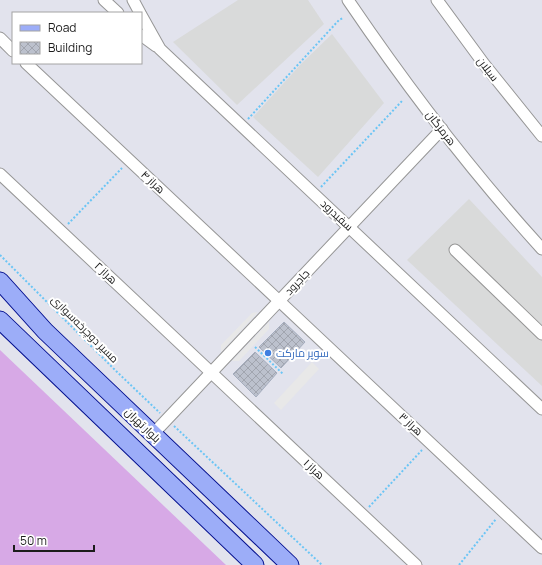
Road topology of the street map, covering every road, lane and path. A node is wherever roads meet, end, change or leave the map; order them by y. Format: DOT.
graph roads {
  1 [pos="104,0"];
  2 [pos="133,0"];
  3 [pos="348,0"];
  4 [pos="437,0"];
  5 [pos="117,12"];
  6 [pos="140,12"];
  7 [pos="142,16"];
  8 [pos="343,18"];
  9 [pos="142,36"];
  10 [pos="0,38"];
  11 [pos="12,49"];
  12 [pos="160,49"];
  13 [pos="27,64"];
  14 [pos="402,101"];
  15 [pos="248,119"];
  16 [pos="442,130"];
  17 [pos="542,136"];
  18 [pos="124,166"];
  19 [pos="0,174"];
  20 [pos="320,187"];
  21 [pos="67,226"];
  22 [pos="349,227"];
  23 [pos="542,249"];
  24 [pos="455,250"];
  25 [pos="0,255"];
  26 [pos="0,281"];
  27 [pos="279,301"];
  28 [pos="0,320"];
  29 [pos="542,334"];
  30 [pos="255,348"];
  31 [pos="211,372"];
  32 [pos="283,374"];
  33 [pos="542,409"];
  34 [pos="159,412"];
  35 [pos="174,426"];
  36 [pos="153,434"];
  37 [pos="424,448"];
  38 [pos="367,508"];
  39 [pos="498,517"];
  40 [pos="542,548"];
  41 [pos="255,565"];
  42 [pos="290,565"];
  43 [pos="322,565"];
  44 [pos="416,565"];
  45 [pos="459,565"];
  1 -- 5 [label="street"];
  2 -- 6 [label="street, سفیدرود"];
  3 -- 16 [label="street, هرمزگان"];
  4 -- 17 [label="street, سبلان"];
  7 -- 12 [label="street, سفیدرود"];
  8 -- 15 [label="path"];
  9 -- 12 [label="street"];
  10 -- 11 [label="street"];
  12 -- 22 [label="street, سفیدرود"];
  13 -- 27 [label="street, هراز ۴"];
  14 -- 20 [label="path"];
  16 -- 22 [label="street, جاجرود"];
  16 -- 23 [label="street, هرمزگان"];
  18 -- 21 [label="path"];
  19 -- 31 [label="street, هراز ۲"];
  22 -- 27 [label="street, جاجرود"];
  22 -- 33 [label="street, سفیدرود"];
  24 -- 29 [label="street"];
  25 -- 34 [label="path, مسیر دوچرخه‌سواری"];
  26 -- 36 [label="main road, بلوار تهران"];
  27 -- 31 [label="street, جاجرود"];
  27 -- 40 [label="street, هراز ۳"];
  28 -- 41 [label="main road"];
  30 -- 32 [label="path"];
  31 -- 36 [label="street, جاجرود"];
  31 -- 44 [label="street, هراز ۱"];
  35 -- 43 [label="path"];
  36 -- 42 [label="main road, بلوار تهران"];
  37 -- 38 [label="path"];
  39 -- 45 [label="path"];
}
